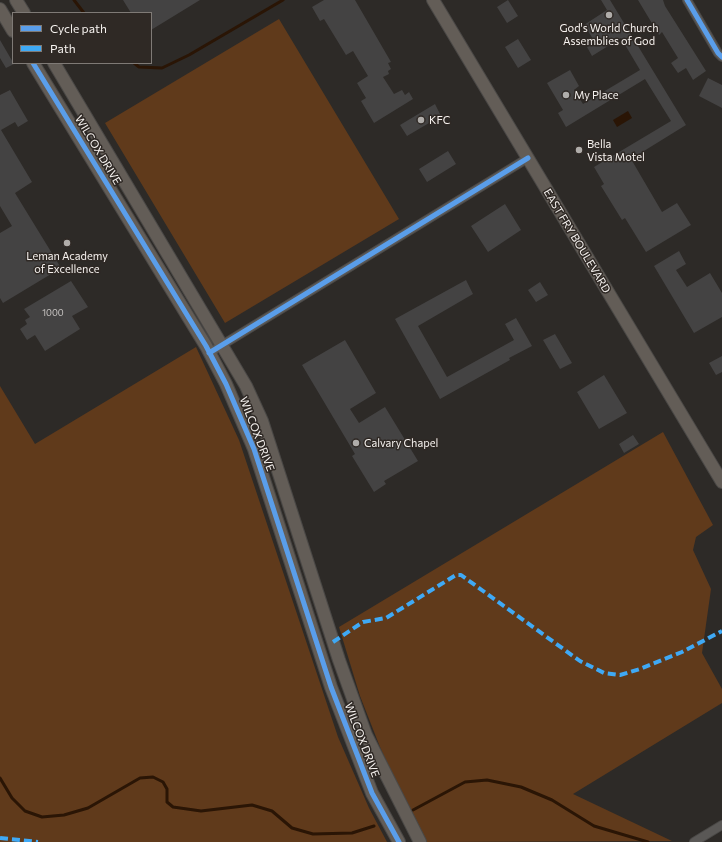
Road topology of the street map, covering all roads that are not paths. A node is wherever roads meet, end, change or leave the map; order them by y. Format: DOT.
graph roads {
  1 [pos="16,0"];
  2 [pos="433,0"];
  3 [pos="687,0"];
  4 [pos="0,9"];
  5 [pos="23,12"];
  6 [pos="12,29"];
  7 [pos="722,57"];
  8 [pos="34,64"];
  9 [pos="55,64"];
  10 [pos="528,158"];
  11 [pos="223,344"];
  12 [pos="209,352"];
  13 [pos="722,482"];
  14 [pos="722,825"];
  15 [pos="399,842"];
  16 [pos="420,842"];
  17 [pos="694,842"];
  1 -- 5 [label="street"];
  2 -- 10 [label="street, EAST FRY BOULEVARD"];
  3 -- 7 [label="street"];
  4 -- 6 [label="street"];
  8 -- 12 [label="street, WILCOX DRIVE"];
  9 -- 11 [label="street, WILCOX DRIVE"];
  10 -- 11 [label="street"];
  10 -- 13 [label="street, EAST FRY BOULEVARD"];
  11 -- 12 [label="street"];
  11 -- 16 [label="street, WILCOX DRIVE"];
  12 -- 15 [label="street, WILCOX DRIVE"];
  14 -- 17 [label="street"];
}
